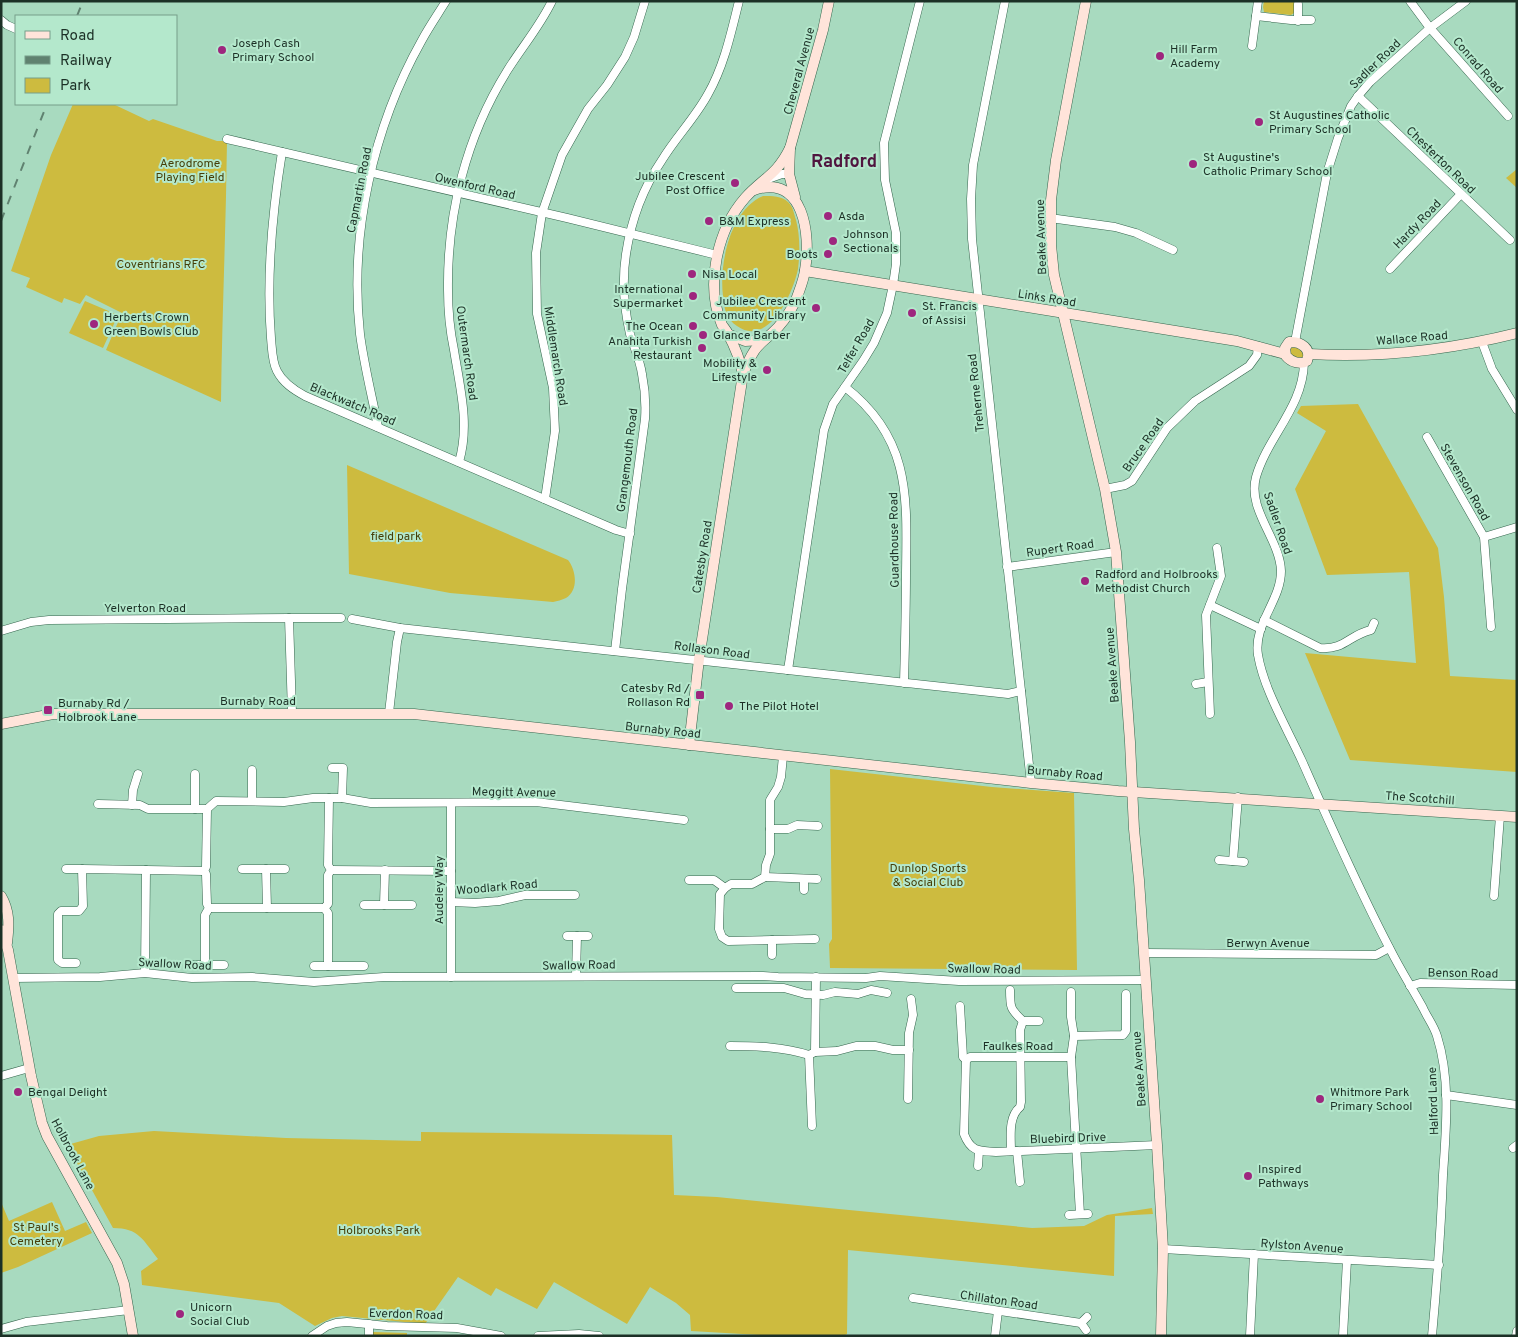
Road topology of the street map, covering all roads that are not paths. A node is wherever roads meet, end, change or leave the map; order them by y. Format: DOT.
graph roads {
  1 [pos="446,1"];
  2 [pos="552,1"];
  3 [pos="645,1"];
  4 [pos="739,1"];
  5 [pos="829,1"];
  6 [pos="920,1"];
  7 [pos="1006,1"];
  8 [pos="1086,1"];
  9 [pos="1258,1"];
  10 [pos="1410,1"];
  11 [pos="1466,1"];
  12 [pos="1298,4"];
  13 [pos="1256,16"];
  14 [pos="1,20"];
  15 [pos="1311,20"];
  16 [pos="1298,21"];
  17 [pos="1430,28"];
  18 [pos="15,29"];
  19 [pos="1252,46"];
  20 [pos="1358,96"];
  21 [pos="1508,116"];
  22 [pos="227,140"];
  23 [pos="790,148"];
  24 [pos="282,152"];
  25 [pos="371,173"];
  26 [pos="789,174"];
  27 [pos="764,182"];
  28 [pos="754,190"];
  29 [pos="457,194"];
  30 [pos="1461,194"];
  31 [pos="797,203"];
  32 [pos="542,213"];
  33 [pos="1050,218"];
  34 [pos="630,234"];
  35 [pos="1510,240"];
  36 [pos="1173,250"];
  37 [pos="718,255"];
  38 [pos="1390,269"];
  39 [pos="805,271"];
  40 [pos="893,285"];
  41 [pos="977,299"];
  42 [pos="1063,313"];
  43 [pos="1517,333"];
  44 [pos="728,334"];
  45 [pos="763,340"];
  46 [pos="1295,342"];
  47 [pos="1482,342"];
  48 [pos="1258,346"];
  49 [pos="1285,354"];
  50 [pos="1306,358"];
  51 [pos="743,374"];
  52 [pos="845,388"];
  53 [pos="1517,410"];
  54 [pos="378,427"];
  55 [pos="1427,437"];
  56 [pos="459,462"];
  57 [pos="1106,488"];
  58 [pos="545,499"];
  59 [pos="1517,527"];
  60 [pos="630,534"];
  61 [pos="1484,537"];
  62 [pos="1217,548"];
  63 [pos="1116,552"];
  64 [pos="1007,567"];
  65 [pos="1210,605"];
  66 [pos="289,618"];
  67 [pos="341,618"];
  68 [pos="352,619"];
  69 [pos="1264,620"];
  70 [pos="1491,627"];
  71 [pos="400,628"];
  72 [pos="1374,628"];
  73 [pos="1261,629"];
  74 [pos="1,631"];
  75 [pos="616,652"];
  76 [pos="699,659"];
  77 [pos="788,670"];
  78 [pos="1208,682"];
  79 [pos="904,683"];
  80 [pos="1196,684"];
  81 [pos="1021,691"];
  82 [pos="292,713"];
  83 [pos="389,713"];
  84 [pos="1210,714"];
  85 [pos="1,724"];
  86 [pos="689,746"];
  87 [pos="783,756"];
  88 [pos="332,768"];
  89 [pos="252,770"];
  90 [pos="138,774"];
  91 [pos="195,774"];
  92 [pos="1031,783"];
  93 [pos="1132,792"];
  94 [pos="1238,797"];
  95 [pos="329,798"];
  96 [pos="342,798"];
  97 [pos="252,801"];
  98 [pos="451,802"];
  99 [pos="98,804"];
  100 [pos="1321,804"];
  101 [pos="132,805"];
  102 [pos="195,809"];
  103 [pos="207,809"];
  104 [pos="1500,816"];
  105 [pos="1517,817"];
  106 [pos="684,820"];
  107 [pos="818,826"];
  108 [pos="770,829"];
  109 [pos="1219,860"];
  110 [pos="1233,861"];
  111 [pos="1244,862"];
  112 [pos="242,868"];
  113 [pos="66,869"];
  114 [pos="82,869"];
  115 [pos="266,869"];
  116 [pos="285,869"];
  117 [pos="146,870"];
  118 [pos="331,870"];
  119 [pos="385,870"];
  120 [pos="204,871"];
  121 [pos="451,871"];
  122 [pos="764,877"];
  123 [pos="804,879"];
  124 [pos="816,879"];
  125 [pos="689,880"];
  126 [pos="725,888"];
  127 [pos="804,890"];
  128 [pos="574,895"];
  129 [pos="1,896"];
  130 [pos="1494,896"];
  131 [pos="451,902"];
  132 [pos="364,905"];
  133 [pos="384,905"];
  134 [pos="412,905"];
  135 [pos="209,908"];
  136 [pos="267,908"];
  137 [pos="324,908"];
  138 [pos="1,930"];
  139 [pos="567,936"];
  140 [pos="577,936"];
  141 [pos="588,936"];
  142 [pos="816,939"];
  143 [pos="772,940"];
  144 [pos="7,946"];
  145 [pos="1390,948"];
  146 [pos="1144,954"];
  147 [pos="772,955"];
  148 [pos="76,963"];
  149 [pos="189,965"];
  150 [pos="205,965"];
  151 [pos="224,965"];
  152 [pos="314,966"];
  153 [pos="328,966"];
  154 [pos="364,966"];
  155 [pos="145,972"];
  156 [pos="576,976"];
  157 [pos="451,977"];
  158 [pos="816,977"];
  159 [pos="13,978"];
  160 [pos="1145,980"];
  161 [pos="1517,985"];
  162 [pos="1410,986"];
  163 [pos="736,988"];
  164 [pos="1010,990"];
  165 [pos="1071,992"];
  166 [pos="887,993"];
  167 [pos="1126,994"];
  168 [pos="816,995"];
  169 [pos="911,1000"];
  170 [pos="960,1006"];
  171 [pos="1023,1021"];
  172 [pos="1039,1021"];
  173 [pos="1074,1036"];
  174 [pos="730,1046"];
  175 [pos="910,1050"];
  176 [pos="812,1053"];
  177 [pos="1020,1057"];
  178 [pos="1071,1057"];
  179 [pos="966,1060"];
  180 [pos="30,1068"];
  181 [pos="1,1076"];
  182 [pos="1446,1095"];
  183 [pos="908,1099"];
  184 [pos="1517,1105"];
  185 [pos="812,1126"];
  186 [pos="1157,1145"];
  187 [pos="1077,1149"];
  188 [pos="979,1151"];
  189 [pos="1014,1151"];
  190 [pos="978,1166"];
  191 [pos="1020,1182"];
  192 [pos="1069,1215"];
  193 [pos="1163,1249"];
  194 [pos="1254,1254"];
  195 [pos="1347,1260"];
  196 [pos="1439,1265"];
  197 [pos="913,1298"];
  198 [pos="129,1310"];
  199 [pos="998,1311"];
  200 [pos="369,1324"];
  201 [pos="411,1327"];
  202 [pos="1,1329"];
  203 [pos="1086,1330"];
  204 [pos="1517,1331"];
  205 [pos="490,1335"];
  206 [pos="134,1336"];
  207 [pos="312,1336"];
  208 [pos="369,1336"];
  209 [pos="410,1336"];
  210 [pos="501,1336"];
  211 [pos="538,1336"];
  212 [pos="599,1336"];
  213 [pos="995,1336"];
  214 [pos="1161,1336"];
  215 [pos="1250,1336"];
  216 [pos="1343,1336"];
  217 [pos="1432,1336"];
  218 [pos="1516,1336"];
  1 -- 25 [label="street, Capmartin Road"];
  2 -- 29 [label="street, Outermarch Road"];
  3 -- 32 [label="street, Middlemarch Road"];
  4 -- 34 [label="street, Grangemouth Road"];
  5 -- 23 [label="street, Cheveral Avenue"];
  6 -- 40 [label="street, Telfer Road"];
  7 -- 41 [label="street, Treherne Road"];
  8 -- 33 [label="street, Beake Avenue"];
  9 -- 13 [label="street"];
  10 -- 17 [label="street, Conrad Road"];
  11 -- 17 [label="street, Sadler Road"];
  12 -- 16 [label="street"];
  13 -- 16 [label="street"];
  13 -- 19 [label="street"];
  14 -- 18 [label="street"];
  15 -- 16 [label="street"];
  17 -- 20 [label="street, Sadler Road"];
  17 -- 21 [label="street, Conrad Road"];
  20 -- 30 [label="street, Chesterton Road"];
  20 -- 46 [label="street, Sadler Road"];
  22 -- 24 [label="street, Owenford Road"];
  23 -- 26 [label="street, Cheveral Avenue"];
  23 -- 27 [label="street, Cheveral Avenue"];
  24 -- 25 [label="street, Owenford Road"];
  24 -- 54 [label="street, Blackwatch Road"];
  25 -- 29 [label="street, Owenford Road"];
  25 -- 54 [label="street, Capmartin Road"];
  26 -- 27 [label="street"];
  26 -- 31 [label="street, Cheveral Avenue"];
  27 -- 28 [label="street, Cheveral Avenue"];
  28 -- 31 [label="street"];
  28 -- 37 [label="street"];
  29 -- 32 [label="street, Owenford Road"];
  29 -- 56 [label="street, Outermarch Road"];
  30 -- 35 [label="street, Chesterton Road"];
  30 -- 38 [label="street, Hardy Road"];
  31 -- 39 [label="street"];
  32 -- 34 [label="street, Owenford Road"];
  32 -- 58 [label="street, Middlemarch Road"];
  33 -- 36 [label="street"];
  33 -- 42 [label="street, Beake Avenue"];
  34 -- 37 [label="street, Owenford Road"];
  34 -- 60 [label="street, Grangemouth Road"];
  37 -- 44 [label="street"];
  39 -- 40 [label="street, Links Road"];
  39 -- 45 [label="street"];
  40 -- 41 [label="street, Links Road"];
  40 -- 52 [label="street, Telfer Road"];
  41 -- 42 [label="street, Links Road"];
  41 -- 64 [label="street, Treherne Road"];
  42 -- 48 [label="street, Links Road"];
  42 -- 57 [label="street, Beake Avenue"];
  43 -- 47 [label="street, Wallace Road"];
  44 -- 45 [label="street"];
  44 -- 51 [label="street, Catesby Road"];
  45 -- 51 [label="street, Catesby Road"];
  46 -- 49 [label="street"];
  46 -- 50 [label="street"];
  47 -- 50 [label="street, Wallace Road"];
  47 -- 53 [label="street"];
  48 -- 49 [label="street, Links Road"];
  48 -- 57 [label="street, Bruce Road"];
  49 -- 50 [label="street"];
  50 -- 69 [label="street, Sadler Road"];
  51 -- 76 [label="street, Catesby Road"];
  52 -- 77 [label="street, Telfer Road"];
  52 -- 79 [label="street, Guardhouse Road"];
  54 -- 56 [label="street, Blackwatch Road"];
  55 -- 61 [label="street, Stevenson Road"];
  56 -- 58 [label="street, Blackwatch Road"];
  57 -- 63 [label="street, Beake Avenue"];
  58 -- 60 [label="street, Blackwatch Road"];
  59 -- 61 [label="street, Stevenson Road"];
  60 -- 75 [label="street, Grangemouth Road"];
  61 -- 70 [label="street, Stevenson Road"];
  62 -- 65 [label="street"];
  63 -- 64 [label="street, Rupert Road"];
  63 -- 93 [label="street, Beake Avenue"];
  64 -- 81 [label="street, Treherne Road"];
  65 -- 73 [label="street"];
  65 -- 78 [label="street"];
  66 -- 67 [label="street, Yelverton Road"];
  66 -- 74 [label="street, Yelverton Road"];
  66 -- 82 [label="street"];
  68 -- 71 [label="street, Rollason Road"];
  69 -- 72 [label="street"];
  69 -- 73 [label="street, Sadler Road"];
  71 -- 75 [label="street, Rollason Road"];
  71 -- 83 [label="street"];
  73 -- 100 [label="street, Sadler Road"];
  75 -- 76 [label="street, Rollason Road"];
  76 -- 77 [label="street, Rollason Road"];
  76 -- 86 [label="street, Catesby Road"];
  77 -- 79 [label="street, Rollason Road"];
  78 -- 80 [label="street"];
  78 -- 84 [label="street"];
  79 -- 81 [label="street, Rollason Road"];
  81 -- 92 [label="street, Treherne Road"];
  82 -- 83 [label="street, Burnaby Road"];
  82 -- 85 [label="street, Burnaby Road"];
  83 -- 86 [label="street, Burnaby Road"];
  86 -- 87 [label="street, Burnaby Road"];
  87 -- 92 [label="street, Burnaby Road"];
  87 -- 108 [label="street"];
  88 -- 96 [label="street"];
  89 -- 97 [label="street"];
  90 -- 101 [label="street"];
  91 -- 102 [label="street"];
  92 -- 93 [label="street, Burnaby Road"];
  93 -- 94 [label="street, Burnaby Road"];
  93 -- 146 [label="street, Beake Avenue"];
  94 -- 100 [label="street, Burnaby Road"];
  94 -- 110 [label="street"];
  95 -- 96 [label="street, Meggitt Avenue"];
  95 -- 97 [label="street, Meggitt Avenue"];
  95 -- 118 [label="street"];
  96 -- 98 [label="street, Meggitt Avenue"];
  97 -- 103 [label="street, Meggitt Avenue"];
  98 -- 106 [label="street, Meggitt Avenue"];
  98 -- 121 [label="street, Audeley Way"];
  99 -- 101 [label="street"];
  100 -- 104 [label="street, The Scotchill"];
  100 -- 145 [label="street, Halford Lane"];
  101 -- 102 [label="street"];
  102 -- 103 [label="street"];
  103 -- 120 [label="street"];
  104 -- 105 [label="street, The Scotchill"];
  104 -- 130 [label="street"];
  107 -- 108 [label="street"];
  108 -- 122 [label="street"];
  109 -- 110 [label="street"];
  110 -- 111 [label="street"];
  112 -- 115 [label="street"];
  113 -- 114 [label="street"];
  114 -- 117 [label="street"];
  114 -- 148 [label="street"];
  115 -- 116 [label="street"];
  115 -- 136 [label="street"];
  117 -- 120 [label="street"];
  117 -- 155 [label="street"];
  118 -- 119 [label="street"];
  118 -- 137 [label="street"];
  119 -- 121 [label="street"];
  119 -- 133 [label="street"];
  120 -- 135 [label="street"];
  121 -- 131 [label="street, Audeley Way"];
  122 -- 123 [label="street"];
  122 -- 126 [label="street"];
  123 -- 124 [label="street"];
  123 -- 127 [label="street"];
  125 -- 126 [label="street"];
  126 -- 143 [label="street"];
  128 -- 131 [label="street, Woodlark Road"];
  129 -- 144 [label="street, Holbrook Lane"];
  131 -- 157 [label="street, Audeley Way"];
  132 -- 133 [label="street"];
  133 -- 134 [label="street"];
  135 -- 136 [label="street"];
  135 -- 150 [label="street"];
  136 -- 137 [label="street"];
  137 -- 153 [label="street"];
  138 -- 144 [label="street, Holbrook Lane"];
  139 -- 140 [label="street"];
  140 -- 141 [label="street"];
  140 -- 156 [label="street"];
  142 -- 143 [label="street"];
  143 -- 147 [label="street"];
  144 -- 159 [label="street, Holbrook Lane"];
  145 -- 146 [label="street, Berwyn Avenue"];
  145 -- 162 [label="street, Halford Lane"];
  146 -- 160 [label="street, Beake Avenue"];
  149 -- 150 [label="street"];
  150 -- 151 [label="street"];
  152 -- 153 [label="street"];
  153 -- 154 [label="street"];
  155 -- 157 [label="street, Swallow Road"];
  155 -- 159 [label="street, Swallow Road"];
  156 -- 157 [label="street, Swallow Road"];
  156 -- 158 [label="street, Swallow Road"];
  158 -- 160 [label="street, Swallow Road"];
  158 -- 168 [label="street"];
  159 -- 180 [label="street, Holbrook Lane"];
  160 -- 186 [label="street, Beake Avenue"];
  161 -- 162 [label="street, Benson Road"];
  162 -- 182 [label="street, Halford Lane"];
  163 -- 168 [label="street"];
  164 -- 171 [label="street"];
  165 -- 173 [label="street"];
  166 -- 168 [label="street"];
  167 -- 173 [label="street"];
  168 -- 176 [label="street"];
  169 -- 175 [label="street"];
  170 -- 179 [label="street"];
  171 -- 172 [label="street"];
  171 -- 177 [label="street"];
  173 -- 178 [label="street"];
  174 -- 176 [label="street"];
  175 -- 176 [label="street"];
  175 -- 183 [label="street"];
  176 -- 185 [label="street"];
  177 -- 178 [label="street, Faulkes Road"];
  177 -- 179 [label="street, Faulkes Road"];
  177 -- 189 [label="street"];
  178 -- 187 [label="street"];
  179 -- 188 [label="street"];
  180 -- 181 [label="street"];
  180 -- 198 [label="street, Holbrook Lane"];
  182 -- 184 [label="street"];
  182 -- 196 [label="street, Halford Lane"];
  186 -- 187 [label="street, Bluebird Drive"];
  186 -- 193 [label="street, Beake Avenue"];
  187 -- 189 [label="street, Bluebird Drive"];
  187 -- 192 [label="street"];
  188 -- 189 [label="street, Bluebird Drive"];
  188 -- 190 [label="street"];
  189 -- 191 [label="street"];
  193 -- 194 [label="street, Rylston Avenue"];
  193 -- 214 [label="street, Beake Avenue"];
  194 -- 195 [label="street, Rylston Avenue"];
  194 -- 215 [label="street"];
  195 -- 196 [label="street, Rylston Avenue"];
  195 -- 216 [label="street"];
  196 -- 217 [label="street, Halford Lane"];
  197 -- 199 [label="street, Chillaton Road"];
  198 -- 202 [label="street"];
  198 -- 206 [label="street, Holbrook Lane"];
  199 -- 203 [label="street, Chillaton Road"];
  199 -- 213 [label="street"];
  200 -- 201 [label="street, Everdon Road"];
  200 -- 207 [label="street, Everdon Road"];
  200 -- 208 [label="street"];
  201 -- 205 [label="street, Everdon Road"];
  201 -- 209 [label="street"];
  204 -- 218 [label="street"];
  205 -- 210 [label="street, Everdon Road"];
  211 -- 212 [label="street"];
}
